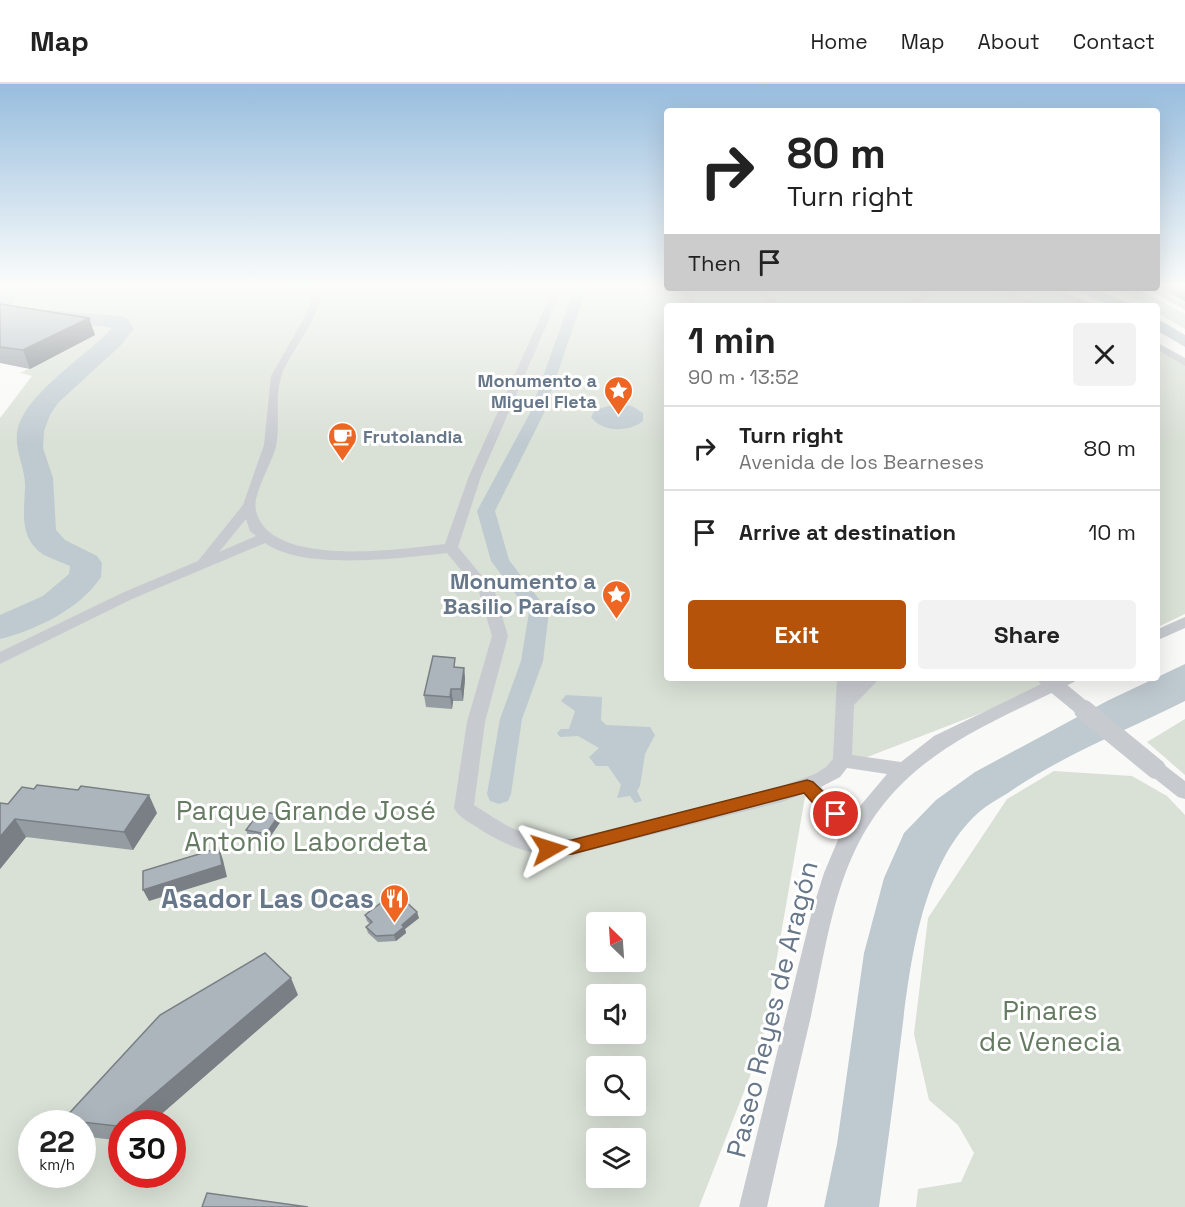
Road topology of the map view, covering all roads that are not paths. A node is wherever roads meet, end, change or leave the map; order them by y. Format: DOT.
graph roads {
  1 [pos="295,339"];
  2 [pos="536,339"];
  3 [pos="1160,347"];
  4 [pos="1185,363"];
  5 [pos="248,507"];
  6 [pos="264,538"];
  7 [pos="451,548"];
  8 [pos="203,562"];
  9 [pos="1185,622"];
  10 [pos="1160,634"];
  11 [pos="0,659"];
  12 [pos="846,681"];
  13 [pos="867,681"];
  14 [pos="1054,681"];
  15 [pos="1057,681"];
  16 [pos="845,703"];
  17 [pos="842,760"];
  18 [pos="903,770"];
  19 [pos="807,786"];
  20 [pos="1185,792"];
  21 [pos="850,835"];
  22 [pos="753,1207"];
  1 -- 5 [label="street"];
  2 -- 7 [label="street"];
  3 -- 4 [label="street"];
  5 -- 6 [label="street"];
  5 -- 8 [label="street"];
  6 -- 7 [label="street"];
  6 -- 8 [label="street"];
  7 -- 19 [label="street"];
  8 -- 11 [label="street"];
  9 -- 10 [label="street"];
  12 -- 16 [label="street"];
  13 -- 16 [label="street"];
  14 -- 18 [label="street, Paseo Reyes de Aragón"];
  15 -- 20 [label="street, bridge"];
  16 -- 17 [label="street"];
  17 -- 18 [label="street"];
  17 -- 19 [label="street"];
  18 -- 21 [label="street, Paseo Reyes de Aragón"];
  19 -- 21 [label="street"];
  21 -- 22 [label="street, Paseo Reyes de Aragón"];
}
